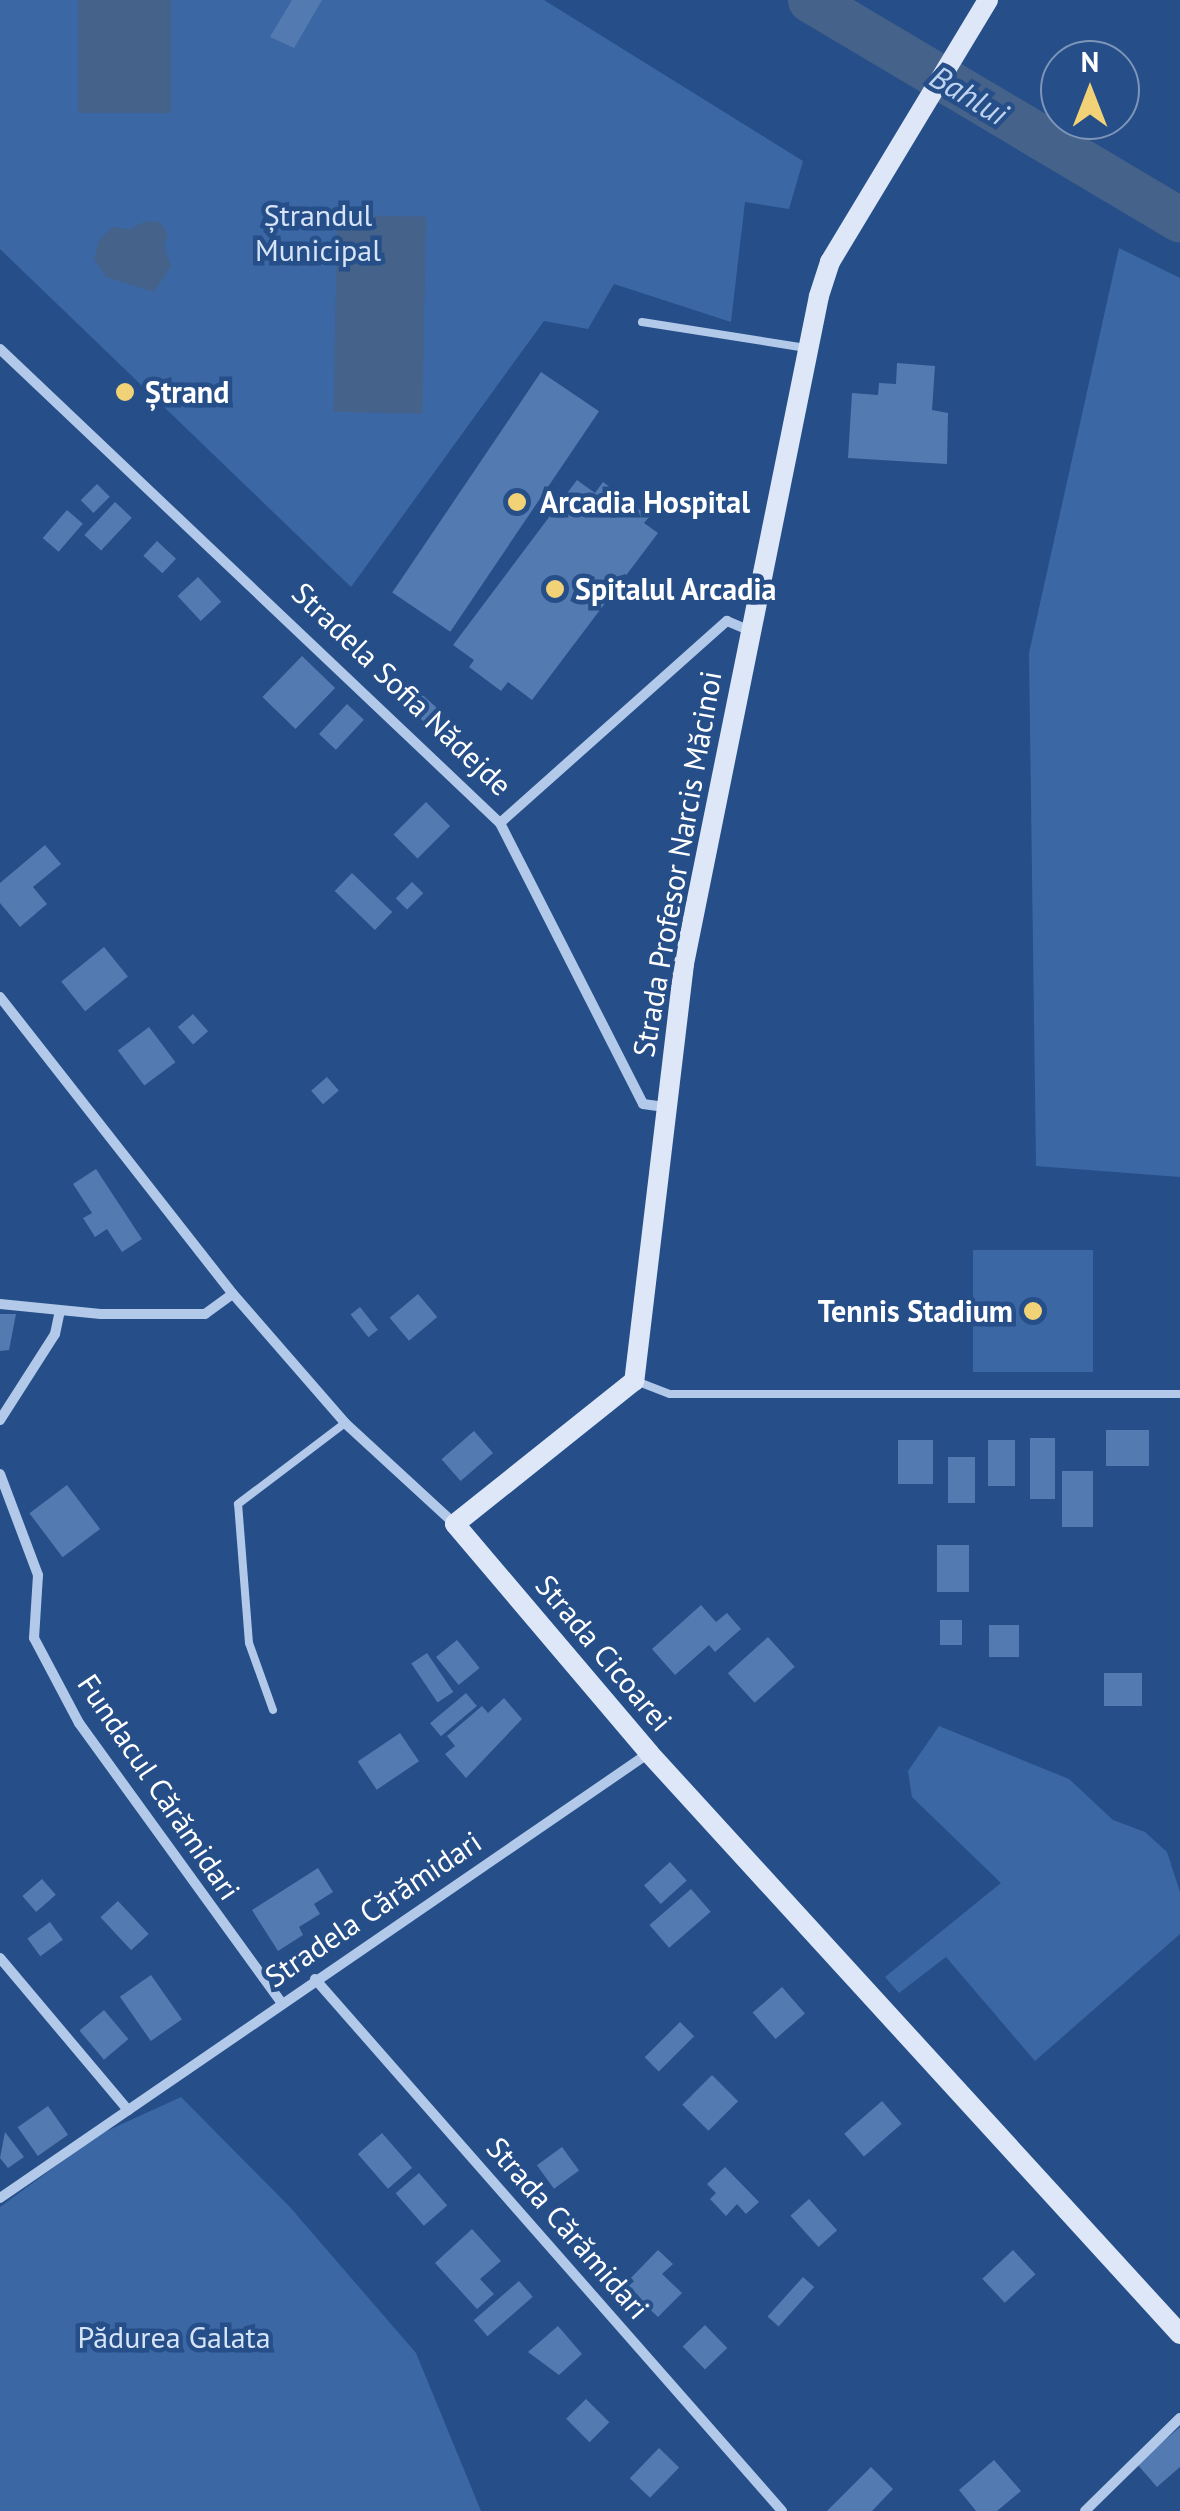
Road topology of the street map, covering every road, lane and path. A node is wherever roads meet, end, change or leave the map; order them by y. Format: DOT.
graph roads {
  1 [pos="988,0"];
  2 [pos="642,322"];
  3 [pos="0,349"];
  4 [pos="810,349"];
  5 [pos="750,631"];
  6 [pos="500,823"];
  7 [pos="0,997"];
  8 [pos="665,1107"];
  9 [pos="233,1294"];
  10 [pos="0,1304"];
  11 [pos="60,1311"];
  12 [pos="634,1381"];
  13 [pos="1179,1394"];
  14 [pos="0,1420"];
  15 [pos="345,1423"];
  16 [pos="0,1474"];
  17 [pos="456,1524"];
  18 [pos="273,1710"];
  19 [pos="648,1753"];
  20 [pos="0,1958"];
  21 [pos="315,1979"];
  22 [pos="281,2002"];
  23 [pos="128,2110"];
  24 [pos="0,2198"];
  25 [pos="1180,2334"];
  26 [pos="1180,2418"];
  27 [pos="782,2511"];
  28 [pos="1086,2511"];
  1 -- 4 [label="street, Strada Profesor Narcis Măcinoi"];
  2 -- 4 [label="lane"];
  3 -- 6 [label="street, Stradela Sofia Nădejde"];
  4 -- 5 [label="street, Strada Profesor Narcis Măcinoi"];
  5 -- 6 [label="street, Strada Profesor Narcis Măcinoi"];
  5 -- 8 [label="street, Strada Profesor Narcis Măcinoi"];
  6 -- 8 [label="street, Stradela Sofia Nădejde"];
  7 -- 9 [label="street, Strada Cicoarei"];
  8 -- 12 [label="street"];
  9 -- 11 [label="street"];
  9 -- 15 [label="street, Strada Cicoarei"];
  10 -- 11 [label="street"];
  11 -- 14 [label="street"];
  12 -- 13 [label="lane"];
  12 -- 17 [label="street"];
  15 -- 17 [label="street, Strada Cicoarei"];
  15 -- 18 [label="lane"];
  16 -- 22 [label="street, Fundacul Cărămidari"];
  17 -- 19 [label="street, Strada Cicoarei"];
  19 -- 21 [label="street, Stradela Cărămidari"];
  19 -- 25 [label="street, Strada Cicoarei"];
  20 -- 23 [label="street"];
  21 -- 22 [label="street, Stradela Cărămidari"];
  21 -- 27 [label="street, Strada Cărămidari"];
  22 -- 23 [label="street, Stradela Cărămidari"];
  23 -- 24 [label="street, Stradela Cărămidari"];
  26 -- 28 [label="street"];
}
